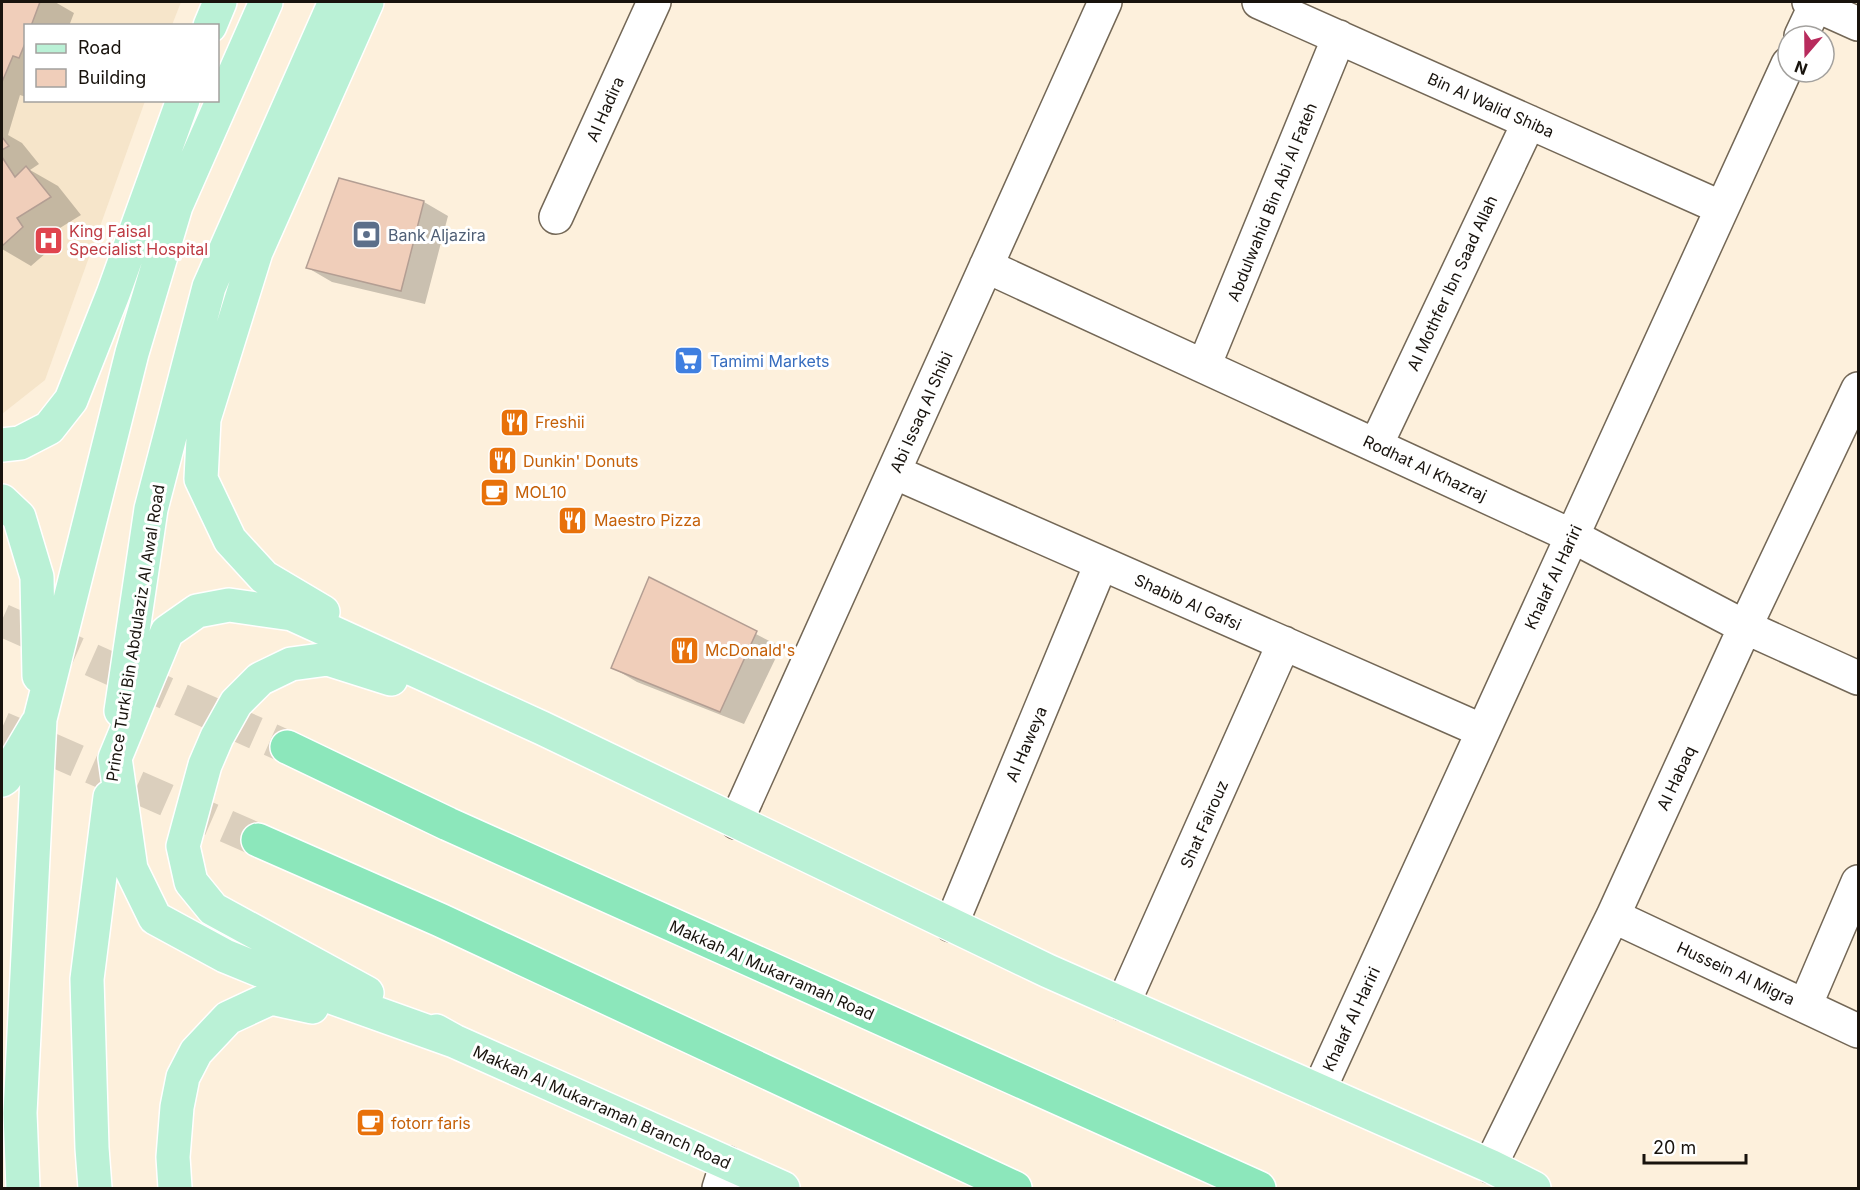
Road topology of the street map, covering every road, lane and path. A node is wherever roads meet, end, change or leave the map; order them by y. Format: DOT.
graph roads {
  1 [pos="220,2"];
  2 [pos="266,2"];
  3 [pos="335,2"];
  4 [pos="367,2"];
  5 [pos="654,2"];
  6 [pos="1106,2"];
  7 [pos="1259,2"];
  8 [pos="1813,3"];
  9 [pos="211,24"];
  10 [pos="1805,24"];
  11 [pos="1858,24"];
  12 [pos="1339,37"];
  13 [pos="1779,84"];
  14 [pos="182,102"];
  15 [pos="1529,122"];
  16 [pos="1722,208"];
  17 [pos="556,217"];
  18 [pos="986,266"];
  19 [pos="1204,366"];
  20 [pos="1858,389"];
  21 [pos="1848,440"];
  22 [pos="1376,445"];
  23 [pos="2,446"];
  24 [pos="894,472"];
  25 [pos="2,501"];
  26 [pos="1572,536"];
  27 [pos="1101,564"];
  28 [pos="1745,627"];
  29 [pos="1284,644"];
  30 [pos="1858,678"];
  31 [pos="40,720"];
  32 [pos="542,728"];
  33 [pos="1483,731"];
  34 [pos="287,747"];
  35 [pos="115,758"];
  36 [pos="2,780"];
  37 [pos="736,822"];
  38 [pos="258,840"];
  39 [pos="1858,882"];
  40 [pos="1613,916"];
  41 [pos="951,925"];
  42 [pos="1123,1004"];
  43 [pos="1805,1006"];
  44 [pos="1858,1031"];
  45 [pos="454,1041"];
  46 [pos="1319,1090"];
  47 [pos="1490,1166"];
  48 [pos="723,1176"];
  49 [pos="23,1188"];
  50 [pos="95,1188"];
  51 [pos="175,1188"];
  52 [pos="783,1188"];
  53 [pos="1016,1188"];
  54 [pos="1259,1188"];
  55 [pos="1534,1188"];
  1 -- 9 [label="main road"];
  2 -- 31 [label="main road"];
  3 -- 35 [label="main road, Prince Turki Bin Abdulaziz Al Awal Road"];
  4 -- 32 [label="main road"];
  5 -- 17 [label="street, Al Hadira"];
  6 -- 18 [label="street, Abi Issaq Al Shibi"];
  7 -- 12 [label="street, Bin Al Walid Shiba"];
  8 -- 10 [label="street"];
  8 -- 11 [label="street"];
  12 -- 15 [label="street, Bin Al Walid Shiba"];
  12 -- 19 [label="street, Abdulwahid Bin Abi Al Fateh"];
  13 -- 16 [label="street, Khalaf Al Hariri"];
  14 -- 23 [label="main road"];
  15 -- 16 [label="street, Bin Al Walid Shiba"];
  15 -- 22 [label="street, Al Mothfer Ibn Saad Allah"];
  16 -- 26 [label="street, Khalaf Al Hariri"];
  18 -- 19 [label="street, Rodhat Al Khazraj"];
  18 -- 24 [label="street, Abi Issaq Al Shibi"];
  19 -- 22 [label="street, Rodhat Al Khazraj"];
  20 -- 21 [label="street, Al Habaq"];
  21 -- 28 [label="street, Al Habaq"];
  22 -- 26 [label="street, Rodhat Al Khazraj"];
  24 -- 27 [label="street, Shabib Al Gafsi"];
  24 -- 37 [label="street, Abi Issaq Al Shibi"];
  25 -- 31 [label="main road"];
  26 -- 28 [label="street, Rodhat Al Khazraj"];
  26 -- 33 [label="street, Khalaf Al Hariri"];
  27 -- 29 [label="street, Shabib Al Gafsi"];
  27 -- 41 [label="street, Al Haweya"];
  28 -- 30 [label="street, Rodhat Al Khazraj"];
  28 -- 40 [label="street, Al Habaq"];
  29 -- 33 [label="street, Shabib Al Gafsi"];
  29 -- 42 [label="street, Shat Fairouz"];
  31 -- 36 [label="main road"];
  31 -- 49 [label="main road"];
  32 -- 35 [label="main road"];
  32 -- 37 [label="main road"];
  32 -- 45 [label="main road"];
  33 -- 46 [label="street, Khalaf Al Hariri"];
  34 -- 54 [label="highway, Makkah Al Mukarramah Road"];
  35 -- 45 [label="main road"];
  35 -- 50 [label="main road, Prince Turki Bin Abdulaziz Al Awal Road"];
  37 -- 41 [label="main road"];
  38 -- 53 [label="highway"];
  39 -- 43 [label="street"];
  40 -- 43 [label="street, Hussein Al Migra"];
  40 -- 47 [label="street, Al Habaq"];
  41 -- 42 [label="main road"];
  42 -- 46 [label="main road"];
  43 -- 44 [label="street, Hussein Al Migra"];
  45 -- 48 [label="main road, Makkah Al Mukarramah Branch Road"];
  45 -- 51 [label="main road"];
  46 -- 47 [label="main road"];
  47 -- 55 [label="main road"];
  48 -- 52 [label="main road, Makkah Al Mukarramah Branch Road"];
}
